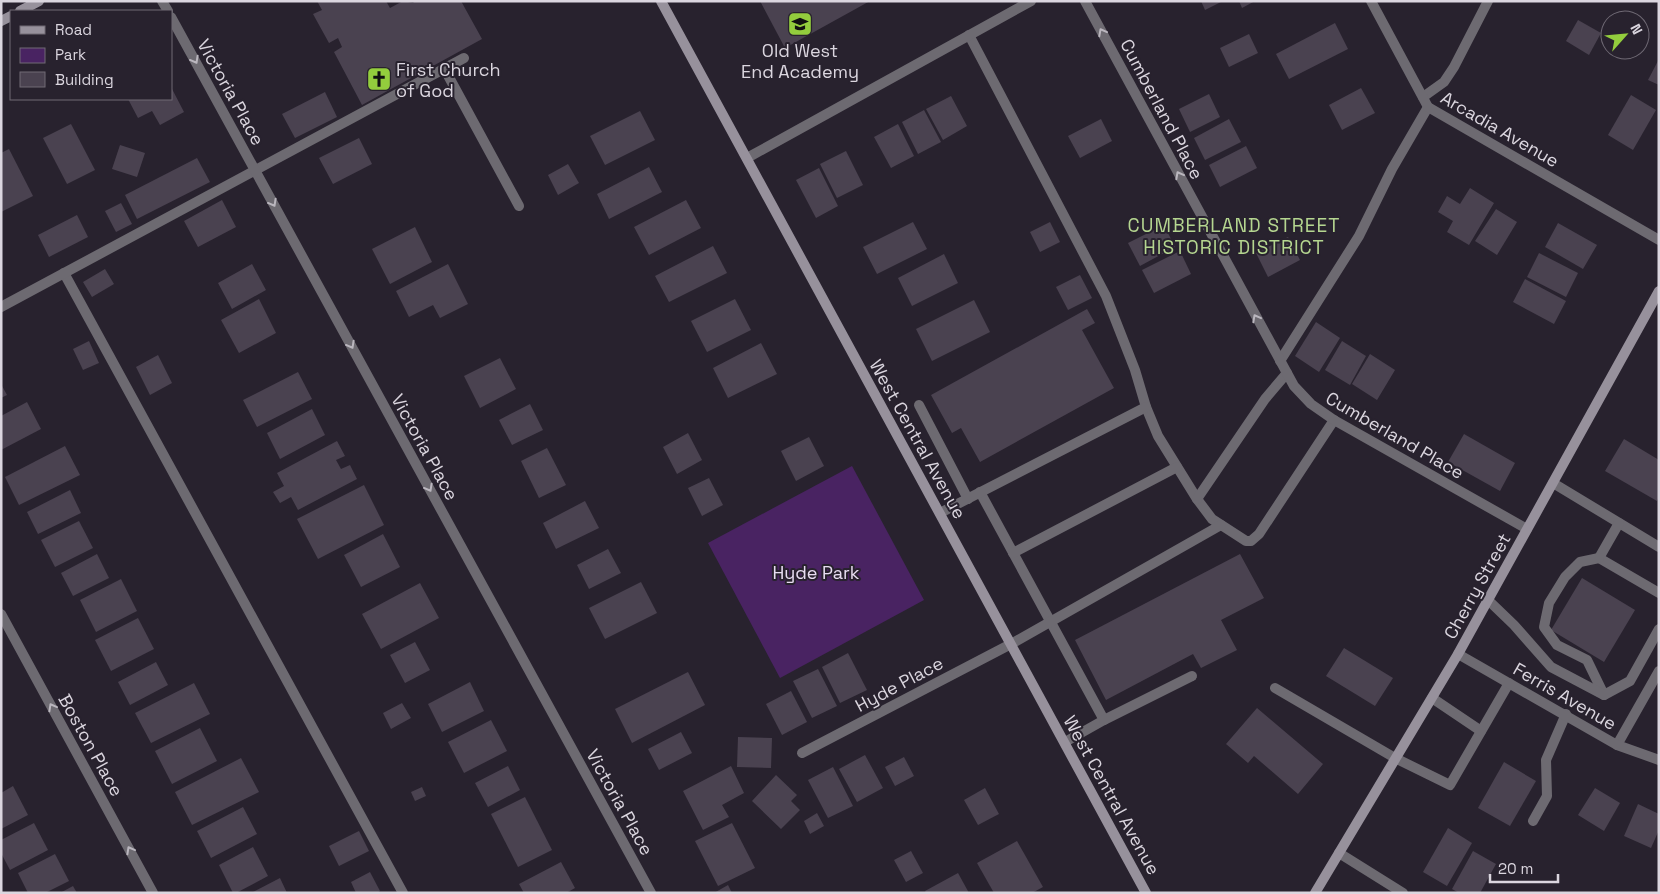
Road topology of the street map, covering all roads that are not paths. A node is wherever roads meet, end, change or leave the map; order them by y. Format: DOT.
graph roads {
  1 [pos="39,1"];
  2 [pos="662,1"];
  3 [pos="1031,1"];
  4 [pos="1085,1"];
  5 [pos="1371,1"];
  6 [pos="1488,1"];
  7 [pos="22,10"];
  8 [pos="172,19"];
  9 [pos="968,35"];
  10 [pos="464,58"];
  11 [pos="444,68"];
  12 [pos="1423,97"];
  13 [pos="1428,107"];
  14 [pos="747,158"];
  15 [pos="255,170"];
  16 [pos="519,206"];
  17 [pos="1659,240"];
  18 [pos="64,273"];
  19 [pos="1659,291"];
  20 [pos="1,307"];
  21 [pos="1280,361"];
  22 [pos="1287,373"];
  23 [pos="919,405"];
  24 [pos="1146,407"];
  25 [pos="1334,420"];
  26 [pos="1177,467"];
  27 [pos="1553,483"];
  28 [pos="980,492"];
  29 [pos="968,498"];
  30 [pos="1197,499"];
  31 [pos="940,513"];
  32 [pos="1619,524"];
  33 [pos="1221,525"];
  34 [pos="1527,528"];
  35 [pos="1659,547"];
  36 [pos="1013,553"];
  37 [pos="1599,558"];
  38 [pos="1659,593"];
  39 [pos="1488,600"];
  40 [pos="1,614"];
  41 [pos="1050,622"];
  42 [pos="1659,629"];
  43 [pos="1011,644"];
  44 [pos="1458,654"];
  45 [pos="1659,671"];
  46 [pos="1192,676"];
  47 [pos="1509,683"];
  48 [pos="1275,688"];
  49 [pos="1604,695"];
  50 [pos="1432,698"];
  51 [pos="1566,714"];
  52 [pos="1104,720"];
  53 [pos="1481,731"];
  54 [pos="1065,742"];
  55 [pos="1617,744"];
  56 [pos="802,753"];
  57 [pos="1395,758"];
  58 [pos="1659,760"];
  59 [pos="1532,821"];
  60 [pos="1338,852"];
  61 [pos="153,893"];
  62 [pos="402,893"];
  63 [pos="651,893"];
  64 [pos="1146,893"];
  65 [pos="1315,893"];
  66 [pos="1404,893"];
  1 -- 7 [label="main road"];
  2 -- 14 [label="main road, West Central Avenue"];
  3 -- 9 [label="street"];
  21 -- 4 [label="street, Cumberland Place, one-way"];
  5 -- 12 [label="street, Arcadia Avenue"];
  6 -- 12 [label="street"];
  8 -- 15 [label="street, Victoria Place, one-way"];
  9 -- 14 [label="street"];
  9 -- 24 [label="street"];
  10 -- 11 [label="street"];
  11 -- 15 [label="street"];
  11 -- 16 [label="street"];
  12 -- 13 [label="street, Arcadia Avenue"];
  13 -- 17 [label="street, Arcadia Avenue"];
  13 -- 21 [label="street"];
  14 -- 31 [label="main road, West Central Avenue"];
  15 -- 18 [label="street"];
  15 -- 63 [label="street, Victoria Place, one-way"];
  18 -- 20 [label="street"];
  18 -- 62 [label="street"];
  19 -- 27 [label="main road, Cherry Street"];
  21 -- 22 [label="street, Cumberland Place"];
  22 -- 25 [label="street, Cumberland Place"];
  22 -- 30 [label="street"];
  23 -- 29 [label="street"];
  24 -- 26 [label="street"];
  24 -- 28 [label="street"];
  25 -- 33 [label="street"];
  25 -- 34 [label="street, Cumberland Place"];
  26 -- 30 [label="street"];
  26 -- 36 [label="street"];
  27 -- 32 [label="street"];
  27 -- 34 [label="main road, Cherry Street"];
  28 -- 29 [label="street"];
  28 -- 36 [label="street"];
  29 -- 31 [label="street"];
  30 -- 33 [label="street"];
  31 -- 43 [label="main road, West Central Avenue"];
  32 -- 35 [label="street"];
  32 -- 37 [label="street"];
  33 -- 41 [label="street, Hyde Place"];
  34 -- 39 [label="main road, Cherry Street"];
  36 -- 41 [label="street"];
  37 -- 38 [label="street"];
  37 -- 49 [label="street"];
  39 -- 44 [label="main road, Cherry Street"];
  39 -- 49 [label="street"];
  61 -- 40 [label="street, Boston Place, one-way"];
  41 -- 43 [label="street, Hyde Place"];
  41 -- 52 [label="street"];
  42 -- 49 [label="street"];
  43 -- 54 [label="main road, West Central Avenue"];
  43 -- 56 [label="street, Hyde Place"];
  44 -- 47 [label="street, Ferris Avenue"];
  44 -- 50 [label="main road, Cherry Street"];
  45 -- 55 [label="street"];
  46 -- 52 [label="street"];
  47 -- 51 [label="street, Ferris Avenue"];
  47 -- 53 [label="street"];
  48 -- 57 [label="street"];
  50 -- 53 [label="street"];
  50 -- 57 [label="main road, Cherry Street"];
  51 -- 55 [label="street, Ferris Avenue"];
  51 -- 59 [label="street"];
  52 -- 54 [label="street"];
  53 -- 57 [label="street"];
  54 -- 64 [label="main road, West Central Avenue"];
  55 -- 58 [label="street, Ferris Avenue"];
  57 -- 60 [label="main road, Cherry Street"];
  60 -- 65 [label="main road, Cherry Street"];
  60 -- 66 [label="street"];
}
